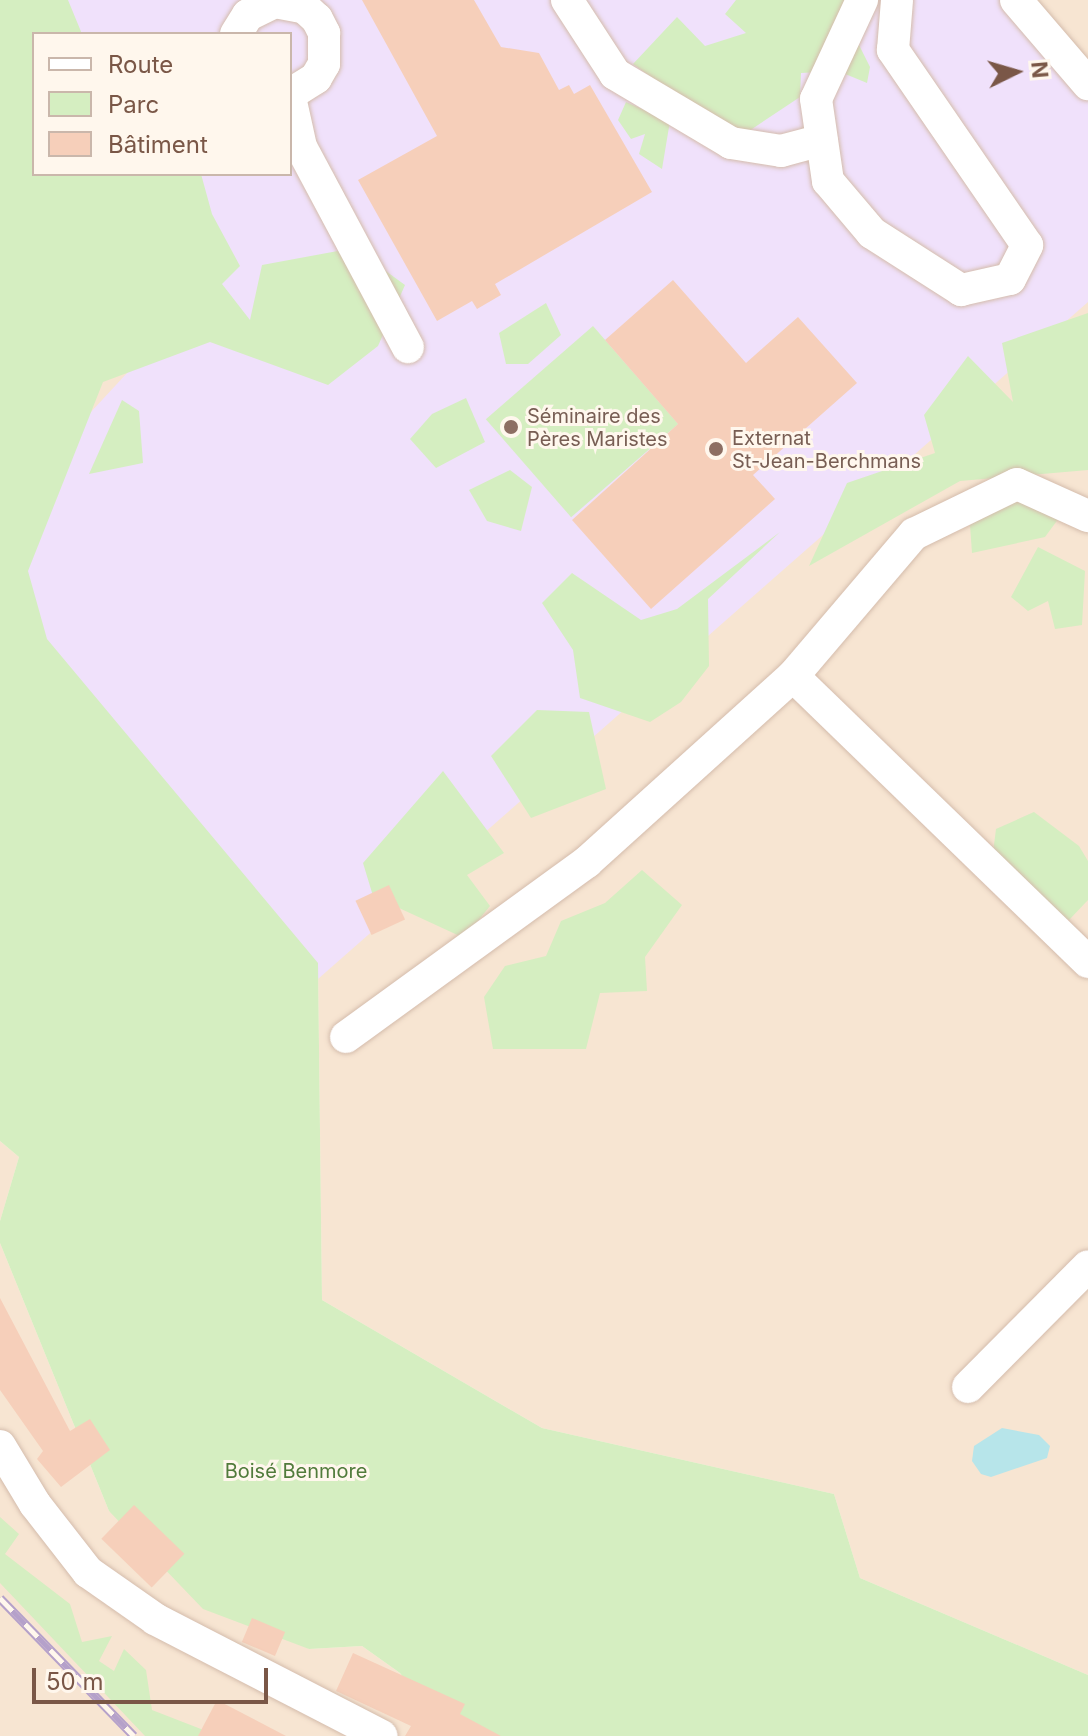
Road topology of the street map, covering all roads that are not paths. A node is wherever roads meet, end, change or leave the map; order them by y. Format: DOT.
graph roads {
  1 [pos="567,0"];
  2 [pos="862,0"];
  3 [pos="897,0"];
  4 [pos="1016,0"];
  5 [pos="289,1"];
  6 [pos="238,32"];
  7 [pos="1088,84"];
  8 [pos="292,94"];
  9 [pos="292,104"];
  10 [pos="822,140"];
  11 [pos="408,347"];
  12 [pos="1088,516"];
  13 [pos="793,676"];
  14 [pos="1088,962"];
  15 [pos="346,1037"];
  16 [pos="1088,1266"];
  17 [pos="968,1387"];
  18 [pos="0,1446"];
  19 [pos="382,1736"];
  1 -- 10 [label="street"];
  2 -- 10 [label="street"];
  3 -- 10 [label="street"];
  4 -- 7 [label="street"];
  5 -- 6 [label="street"];
  5 -- 8 [label="street"];
  9 -- 11 [label="street"];
  12 -- 13 [label="street"];
  13 -- 14 [label="street"];
  13 -- 15 [label="street"];
  16 -- 17 [label="street"];
  18 -- 19 [label="street"];
}
